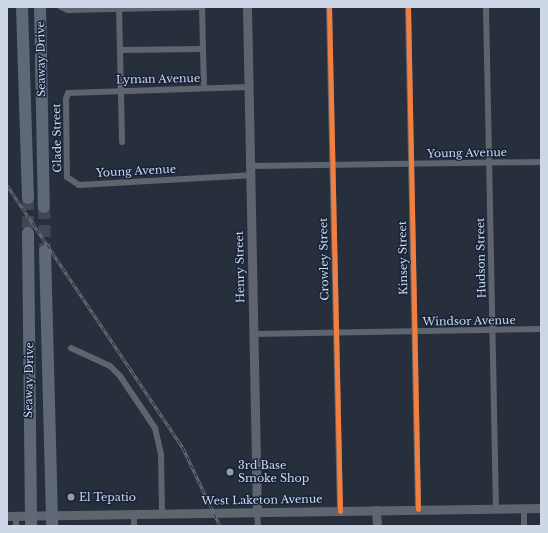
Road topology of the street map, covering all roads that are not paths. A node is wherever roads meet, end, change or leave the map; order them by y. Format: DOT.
graph roads {
  1 [pos="22,7"];
  2 [pos="40,7"];
  3 [pos="61,7"];
  4 [pos="203,7"];
  5 [pos="247,7"];
  6 [pos="329,7"];
  7 [pos="408,7"];
  8 [pos="486,7"];
  9 [pos="119,8"];
  10 [pos="203,49"];
  11 [pos="120,50"];
  12 [pos="248,87"];
  13 [pos="204,88"];
  14 [pos="121,90"];
  15 [pos="68,93"];
  16 [pos="122,142"];
  17 [pos="541,162"];
  18 [pos="489,163"];
  19 [pos="410,164"];
  20 [pos="332,165"];
  21 [pos="250,170"];
  22 [pos="72,181"];
  23 [pos="28,198"];
  24 [pos="44,207"];
  25 [pos="28,233"];
  26 [pos="45,251"];
  27 [pos="541,329"];
  28 [pos="492,330"];
  29 [pos="414,332"];
  30 [pos="335,333"];
  31 [pos="254,334"];
  32 [pos="71,348"];
  33 [pos="28,405"];
  34 [pos="51,502"];
  35 [pos="496,508"];
  36 [pos="524,508"];
  37 [pos="541,508"];
  38 [pos="418,509"];
  39 [pos="376,510"];
  40 [pos="340,511"];
  41 [pos="257,512"];
  42 [pos="162,514"];
  43 [pos="134,515"];
  44 [pos="12,516"];
  45 [pos="31,521"];
  46 [pos="52,521"];
  47 [pos="16,526"];
  48 [pos="134,526"];
  49 [pos="258,526"];
  50 [pos="377,526"];
  51 [pos="524,526"];
  1 -- 23 [label="highway, Seaway Drive"];
  2 -- 24 [label="highway, Seaway Drive"];
  3 -- 9 [label="street"];
  4 -- 9 [label="street"];
  4 -- 10 [label="street"];
  5 -- 12 [label="main road, Henry Street"];
  6 -- 20 [label="street, Crowley Street"];
  7 -- 19 [label="street, Kinsey Street"];
  8 -- 18 [label="street, Hudson Street"];
  9 -- 11 [label="street"];
  10 -- 11 [label="street"];
  10 -- 13 [label="street"];
  11 -- 14 [label="street"];
  12 -- 13 [label="street, Lyman Avenue"];
  12 -- 21 [label="main road, Henry Street"];
  13 -- 14 [label="street, Lyman Avenue"];
  14 -- 15 [label="street, Lyman Avenue"];
  14 -- 16 [label="street"];
  15 -- 22 [label="street, Glade Street"];
  17 -- 18 [label="street, Young Avenue"];
  18 -- 19 [label="street, Young Avenue"];
  18 -- 28 [label="street, Hudson Street"];
  19 -- 20 [label="street, Young Avenue"];
  19 -- 29 [label="street, Kinsey Street"];
  20 -- 21 [label="street, Young Avenue"];
  20 -- 30 [label="street, Crowley Street"];
  21 -- 22 [label="street, Young Avenue"];
  21 -- 31 [label="main road, Henry Street"];
  25 -- 33 [label="highway, Seaway Drive"];
  26 -- 34 [label="highway, Seaway Drive"];
  27 -- 28 [label="street, Windsor Avenue"];
  28 -- 29 [label="street, Windsor Avenue"];
  28 -- 35 [label="street, Hudson Street"];
  29 -- 30 [label="street, Windsor Avenue"];
  29 -- 38 [label="street, Kinsey Street"];
  30 -- 31 [label="street, Windsor Avenue"];
  30 -- 40 [label="street, Crowley Street"];
  31 -- 41 [label="main road, Henry Street"];
  32 -- 42 [label="street"];
  33 -- 34 [label="highway"];
  33 -- 45 [label="highway, Seaway Drive"];
  34 -- 46 [label="highway, Seaway Drive"];
  35 -- 36 [label="main road, West Laketon Avenue"];
  35 -- 38 [label="main road, West Laketon Avenue"];
  36 -- 37 [label="main road, West Laketon Avenue"];
  36 -- 51 [label="street"];
  38 -- 39 [label="main road, West Laketon Avenue"];
  39 -- 40 [label="main road, West Laketon Avenue"];
  39 -- 50 [label="main road"];
  40 -- 41 [label="main road, West Laketon Avenue"];
  41 -- 42 [label="main road, West Laketon Avenue"];
  41 -- 49 [label="street, Henry Street"];
  42 -- 43 [label="main road, West Laketon Avenue"];
  43 -- 46 [label="main road, West Laketon Avenue"];
  43 -- 48 [label="street"];
  44 -- 45 [label="main road, West Laketon Avenue"];
  44 -- 47 [label="street"];
  45 -- 46 [label="main road, West Laketon Avenue"];
}
